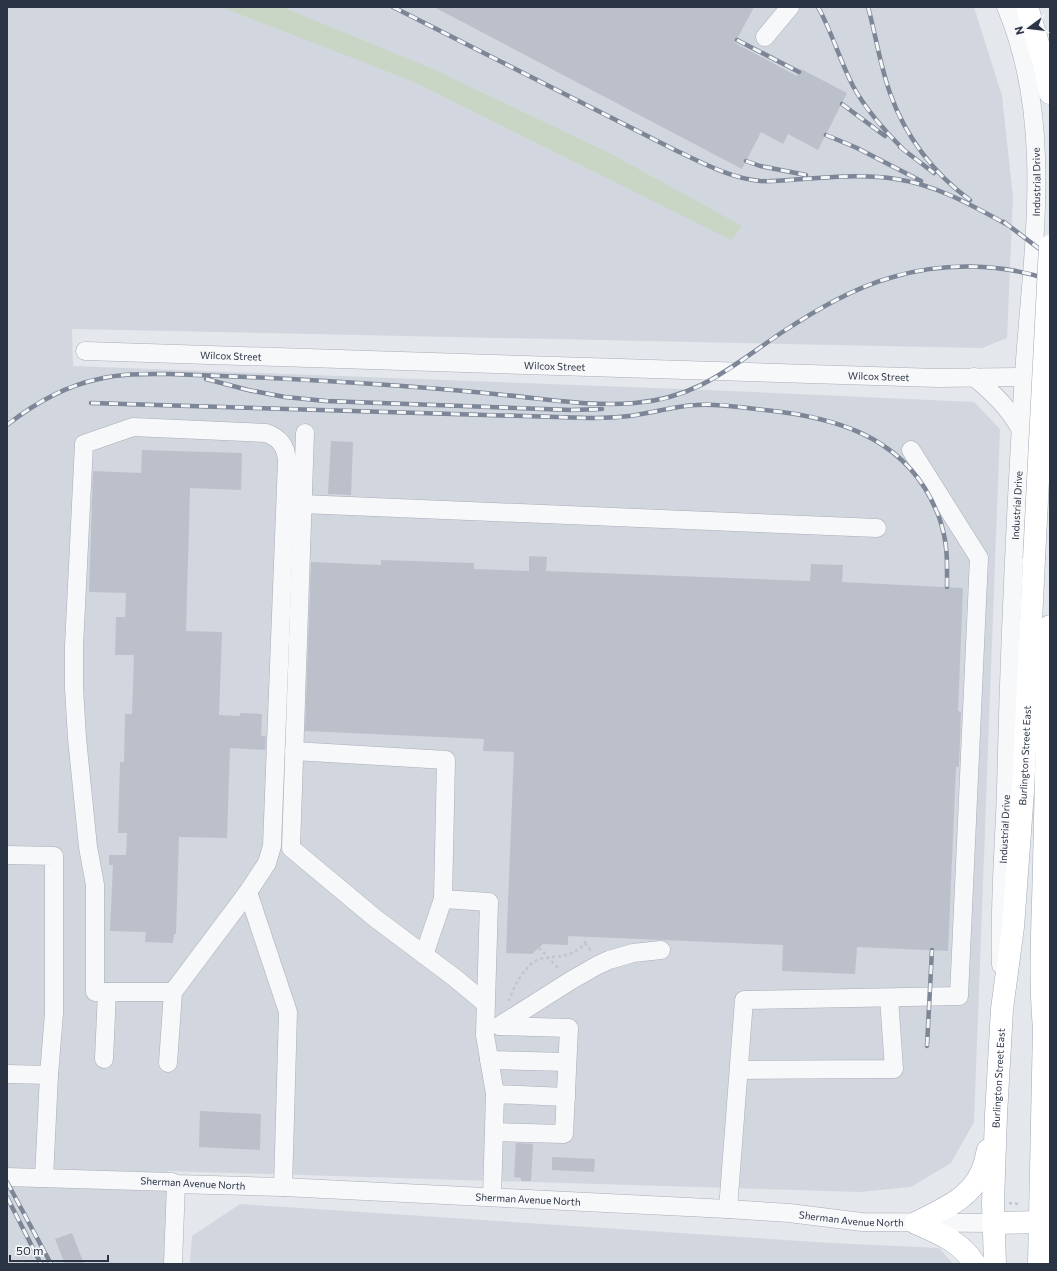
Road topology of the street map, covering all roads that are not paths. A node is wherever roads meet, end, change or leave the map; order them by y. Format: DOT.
graph roads {
  1 [pos="790,7"];
  2 [pos="1006,7"];
  3 [pos="1029,12"];
  4 [pos="765,37"];
  5 [pos="1050,92"];
  6 [pos="1050,246"];
  7 [pos="85,351"];
  8 [pos="1050,364"];
  9 [pos="974,377"];
  10 [pos="1024,377"];
  11 [pos="1050,391"];
  12 [pos="1021,430"];
  13 [pos="305,433"];
  14 [pos="911,450"];
  15 [pos="302,504"];
  16 [pos="877,528"];
  17 [pos="1050,626"];
  18 [pos="294,751"];
  19 [pos="7,855"];
  20 [pos="248,892"];
  21 [pos="443,899"];
  22 [pos="1050,945"];
  23 [pos="661,950"];
  24 [pos="424,955"];
  25 [pos="107,992"];
  26 [pos="173,992"];
  27 [pos="889,998"];
  28 [pos="485,1002"];
  29 [pos="1002,1009"];
  30 [pos="500,1026"];
  31 [pos="1044,1028"];
  32 [pos="485,1035"];
  33 [pos="104,1059"];
  34 [pos="489,1060"];
  35 [pos="567,1062"];
  36 [pos="168,1063"];
  37 [pos="739,1070"];
  38 [pos="7,1074"];
  39 [pos="49,1075"];
  40 [pos="495,1094"];
  41 [pos="566,1097"];
  42 [pos="996,1116"];
  43 [pos="494,1132"];
  44 [pos="7,1177"];
  45 [pos="44,1178"];
  46 [pos="176,1184"];
  47 [pos="283,1187"];
  48 [pos="492,1197"];
  49 [pos="728,1209"];
  50 [pos="1045,1222"];
  51 [pos="916,1223"];
  52 [pos="994,1223"];
  53 [pos="173,1264"];
  54 [pos="975,1264"];
  55 [pos="995,1264"];
  56 [pos="1039,1264"];
  1 -- 4 [label="street"];
  2 -- 10 [label="street, Industrial Drive"];
  3 -- 5 [label="main road"];
  6 -- 29 [label="main road, Burlington Street East, bridge"];
  7 -- 9 [label="street, Wilcox Street"];
  8 -- 10 [label="street"];
  9 -- 10 [label="street, Wilcox Street"];
  9 -- 12 [label="street"];
  10 -- 11 [label="street"];
  10 -- 12 [label="street, Industrial Drive"];
  12 -- 29 [label="street, Industrial Drive"];
  13 -- 15 [label="street"];
  14 -- 27 [label="street"];
  15 -- 16 [label="street"];
  15 -- 18 [label="street"];
  17 -- 31 [label="main road"];
  18 -- 21 [label="street"];
  18 -- 24 [label="street"];
  19 -- 39 [label="street"];
  20 -- 25 [label="street"];
  20 -- 26 [label="street"];
  20 -- 47 [label="street"];
  21 -- 24 [label="street"];
  21 -- 28 [label="street"];
  22 -- 31 [label="street"];
  23 -- 30 [label="street"];
  24 -- 28 [label="street"];
  25 -- 26 [label="street"];
  25 -- 33 [label="street"];
  26 -- 36 [label="street"];
  27 -- 37 [label="street"];
  27 -- 37 [label="street"];
  28 -- 32 [label="street"];
  29 -- 42 [label="main road, Burlington Street East"];
  30 -- 32 [label="street"];
  30 -- 35 [label="street"];
  31 -- 50 [label="main road"];
  32 -- 34 [label="street"];
  34 -- 35 [label="street"];
  34 -- 40 [label="street"];
  35 -- 41 [label="street"];
  37 -- 49 [label="street"];
  38 -- 39 [label="street"];
  39 -- 45 [label="street"];
  40 -- 41 [label="street"];
  40 -- 43 [label="street"];
  41 -- 43 [label="street"];
  42 -- 51 [label="main road"];
  42 -- 52 [label="main road, Burlington Street East"];
  43 -- 48 [label="street"];
  44 -- 45 [label="street, Sherman Avenue North"];
  45 -- 46 [label="street, Sherman Avenue North"];
  46 -- 47 [label="street, Sherman Avenue North"];
  46 -- 53 [label="street"];
  47 -- 48 [label="street, Sherman Avenue North"];
  48 -- 49 [label="street, Sherman Avenue North"];
  49 -- 51 [label="street, Sherman Avenue North"];
  50 -- 52 [label="main road, Sherman Avenue North"];
  50 -- 56 [label="main road"];
  51 -- 52 [label="street, Sherman Avenue North"];
  51 -- 54 [label="main road"];
  52 -- 55 [label="main road, Burlington Street East"];
}
